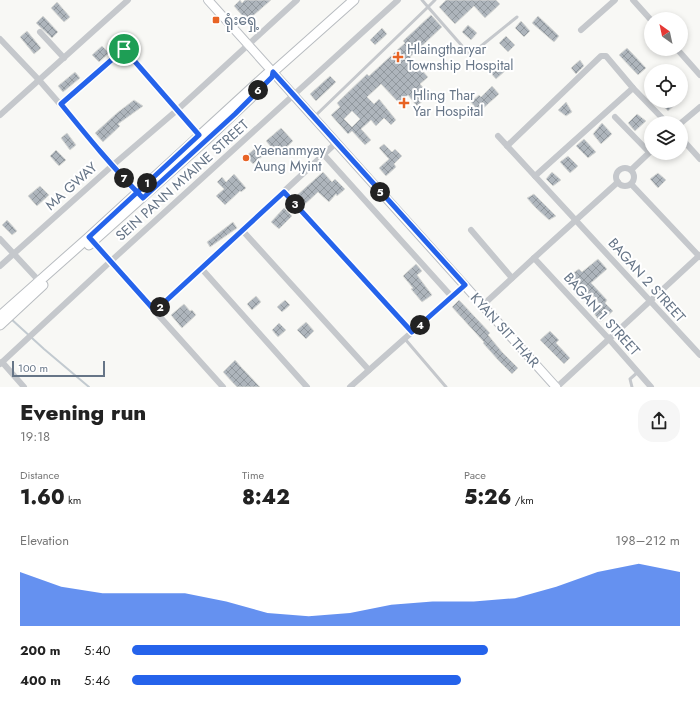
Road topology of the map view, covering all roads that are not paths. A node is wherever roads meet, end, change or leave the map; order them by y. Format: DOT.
graph roads {
  1 [pos="128,0"];
  2 [pos="208,0"];
  3 [pos="297,0"];
  4 [pos="354,0"];
  5 [pos="398,0"];
  6 [pos="422,0"];
  7 [pos="435,0"];
  8 [pos="615,0"];
  9 [pos="633,0"];
  10 [pos="428,7"];
  11 [pos="644,12"];
  12 [pos="516,18"];
  13 [pos="581,30"];
  14 [pos="40,32"];
  15 [pos="0,39"];
  16 [pos="248,44"];
  17 [pos="683,56"];
  18 [pos="64,58"];
  19 [pos="273,72"];
  20 [pos="700,75"];
  21 [pos="39,80"];
  22 [pos="633,88"];
  23 [pos="293,94"];
  24 [pos="61,104"];
  25 [pos="700,107"];
  26 [pos="2,111"];
  27 [pos="176,111"];
  28 [pos="660,116"];
  29 [pos="314,117"];
  30 [pos="615,117"];
  31 [pos="688,117"];
  32 [pos="498,136"];
  33 [pos="202,138"];
  34 [pos="336,143"];
  35 [pos="507,146"];
  36 [pos="644,146"];
  37 [pos="688,146"];
  38 [pos="324,155"];
  39 [pos="644,158"];
  40 [pos="700,159"];
  41 [pos="113,165"];
  42 [pos="631,170"];
  43 [pos="535,176"];
  44 [pos="618,182"];
  45 [pos="631,184"];
  46 [pos="284,192"];
  47 [pos="140,195"];
  48 [pos="576,220"];
  49 [pos="242,230"];
  50 [pos="471,230"];
  51 [pos="0,239"];
  52 [pos="91,239"];
  53 [pos="14,254"];
  54 [pos="700,256"];
  55 [pos="534,258"];
  56 [pos="111,261"];
  57 [pos="0,266"];
  58 [pos="201,268"];
  59 [pos="512,278"];
  60 [pos="41,283"];
  61 [pos="465,285"];
  62 [pos="452,297"];
  63 [pos="650,301"];
  64 [pos="483,306"];
  65 [pos="155,311"];
  66 [pos="4,316"];
  67 [pos="412,332"];
  68 [pos="405,338"];
  69 [pos="609,339"];
  70 [pos="700,355"];
  71 [pos="1,363"];
  72 [pos="370,370"];
  73 [pos="638,372"];
  74 [pos="24,387"];
  75 [pos="222,387"];
  76 [pos="307,387"];
  77 [pos="350,387"];
  78 [pos="446,387"];
  79 [pos="556,387"];
  80 [pos="632,387"];
  81 [pos="651,387"];
  1 -- 18 [label="street"];
  2 -- 16 [label="main road, KYAN SIT THAR"];
  3 -- 16 [label="street, MA GWAY"];
  4 -- 19 [label="main road"];
  5 -- 23 [label="street, SEIN PANN MYAINE STREET"];
  6 -- 10 [label="lane"];
  7 -- 10 [label="lane"];
  8 -- 13 [label="street"];
  9 -- 11 [label="street"];
  10 -- 12 [label="lane"];
  10 -- 29 [label="lane"];
  14 -- 18 [label="street"];
  15 -- 21 [label="street"];
  16 -- 19 [label="main road, KYAN SIT THAR"];
  16 -- 27 [label="street, MA GWAY"];
  17 -- 20 [label="street"];
  18 -- 21 [label="street"];
  19 -- 23 [label="main road, KYAN SIT THAR"];
  19 -- 33 [label="main road"];
  21 -- 24 [label="street"];
  21 -- 26 [label="street"];
  22 -- 28 [label="street"];
  22 -- 35 [label="street"];
  22 -- 43 [label="street"];
  23 -- 29 [label="main road, KYAN SIT THAR"];
  23 -- 56 [label="street, SEIN PANN MYAINE STREET"];
  24 -- 27 [label="street"];
  24 -- 41 [label="street"];
  25 -- 31 [label="street"];
  27 -- 33 [label="street"];
  27 -- 41 [label="street, MA GWAY"];
  29 -- 34 [label="main road, KYAN SIT THAR"];
  30 -- 36 [label="street"];
  32 -- 35 [label="street, BAGAN 2 STREET"];
  33 -- 47 [label="main road"];
  34 -- 38 [label="street"];
  34 -- 61 [label="main road, KYAN SIT THAR"];
  35 -- 43 [label="street, BAGAN 2 STREET"];
  37 -- 40 [label="street"];
  38 -- 46 [label="street"];
  38 -- 62 [label="street"];
  39 -- 42 [label="street"];
  41 -- 47 [label="street"];
  41 -- 53 [label="street, MA GWAY"];
  42 -- 44 [label="street"];
  42 -- 45 [label="street"];
  43 -- 48 [label="street, BAGAN 2 STREET"];
  44 -- 45 [label="street"];
  44 -- 48 [label="street"];
  45 -- 54 [label="street"];
  46 -- 49 [label="street"];
  46 -- 67 [label="street"];
  47 -- 52 [label="main road"];
  48 -- 55 [label="street"];
  48 -- 63 [label="street, BAGAN 2 STREET"];
  49 -- 58 [label="street"];
  49 -- 72 [label="street"];
  50 -- 59 [label="street"];
  51 -- 53 [label="street"];
  52 -- 56 [label="street"];
  52 -- 60 [label="main road"];
  53 -- 57 [label="street, MA GWAY"];
  53 -- 60 [label="street"];
  54 -- 63 [label="street"];
  55 -- 59 [label="street"];
  55 -- 69 [label="street, BAGAN 1 STREET"];
  56 -- 65 [label="street"];
  56 -- 71 [label="street, SEIN PANN MYAINE STREET"];
  58 -- 65 [label="street"];
  58 -- 76 [label="street"];
  59 -- 64 [label="street"];
  60 -- 66 [label="main road"];
  61 -- 62 [label="street"];
  61 -- 64 [label="main road, KYAN SIT THAR"];
  62 -- 67 [label="street"];
  63 -- 69 [label="street"];
  63 -- 70 [label="street, BAGAN 2 STREET"];
  64 -- 79 [label="main road, KYAN SIT THAR"];
  65 -- 75 [label="street"];
  67 -- 68 [label="street"];
  68 -- 72 [label="street"];
  68 -- 78 [label="lane"];
  69 -- 73 [label="street, BAGAN 1 STREET"];
  69 -- 79 [label="street"];
  71 -- 74 [label="street"];
  72 -- 77 [label="street"];
  73 -- 80 [label="lane"];
  73 -- 81 [label="street, BAGAN 1 STREET"];
}
